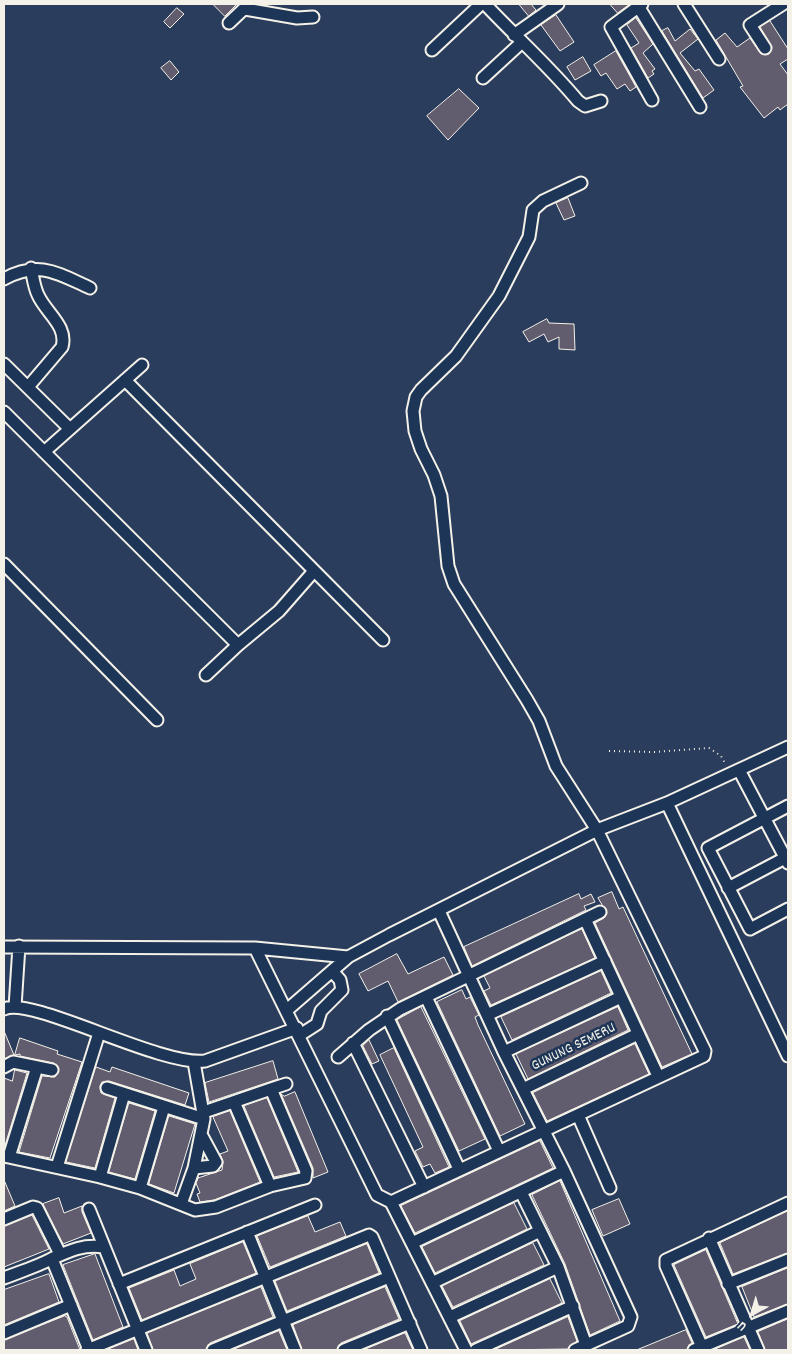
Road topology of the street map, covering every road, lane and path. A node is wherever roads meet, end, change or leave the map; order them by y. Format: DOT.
graph roads {
  1 [pos="481,4"];
  2 [pos="485,4"];
  3 [pos="558,4"];
  4 [pos="684,4"];
  5 [pos="783,4"];
  6 [pos="640,5"];
  7 [pos="247,7"];
  8 [pos="788,12"];
  9 [pos="313,17"];
  10 [pos="230,23"];
  11 [pos="518,39"];
  12 [pos="765,48"];
  13 [pos="432,50"];
  14 [pos="719,60"];
  15 [pos="484,78"];
  16 [pos="652,100"];
  17 [pos="601,101"];
  18 [pos="700,107"];
  19 [pos="581,183"];
  20 [pos="31,268"];
  21 [pos="4,278"];
  22 [pos="90,288"];
  23 [pos="4,364"];
  24 [pos="142,365"];
  25 [pos="125,380"];
  26 [pos="28,387"];
  27 [pos="4,412"];
  28 [pos="70,429"];
  29 [pos="44,452"];
  30 [pos="4,564"];
  31 [pos="314,571"];
  32 [pos="383,640"];
  33 [pos="238,645"];
  34 [pos="206,675"];
  35 [pos="157,720"];
  36 [pos="788,747"];
  37 [pos="609,751"];
  38 [pos="735,771"];
  39 [pos="667,803"];
  40 [pos="788,806"];
  41 [pos="765,818"];
  42 [pos="598,830"];
  43 [pos="787,860"];
  44 [pos="728,888"];
  45 [pos="788,909"];
  46 [pos="439,911"];
  47 [pos="600,912"];
  48 [pos="584,919"];
  49 [pos="19,946"];
  50 [pos="4,947"];
  51 [pos="255,948"];
  52 [pos="348,957"];
  53 [pos="605,961"];
  54 [pos="332,971"];
  55 [pos="469,974"];
  56 [pos="426,997"];
  57 [pos="621,997"];
  58 [pos="10,1008"];
  59 [pos="287,1010"];
  60 [pos="487,1015"];
  61 [pos="387,1016"];
  62 [pos="298,1032"];
  63 [pos="99,1033"];
  64 [pos="638,1034"];
  65 [pos="353,1043"];
  66 [pos="504,1052"];
  67 [pos="788,1056"];
  68 [pos="338,1057"];
  69 [pos="194,1062"];
  70 [pos="4,1067"];
  71 [pos="37,1067"];
  72 [pos="52,1070"];
  73 [pos="658,1076"];
  74 [pos="286,1084"];
  75 [pos="107,1088"];
  76 [pos="271,1090"];
  77 [pos="523,1090"];
  78 [pos="124,1094"];
  79 [pos="234,1102"];
  80 [pos="164,1107"];
  81 [pos="204,1115"];
  82 [pos="578,1115"];
  83 [pos="543,1132"];
  84 [pos="202,1136"];
  85 [pos="498,1150"];
  86 [pos="6,1156"];
  87 [pos="57,1167"];
  88 [pos="194,1168"];
  89 [pos="459,1169"];
  90 [pos="564,1171"];
  91 [pos="100,1176"];
  92 [pos="270,1186"];
  93 [pos="424,1187"];
  94 [pos="140,1188"];
  95 [pos="610,1188"];
  96 [pos="521,1192"];
  97 [pos="391,1202"];
  98 [pos="788,1203"];
  99 [pos="181,1204"];
  100 [pos="315,1205"];
  101 [pos="89,1209"];
  102 [pos="4,1218"];
  103 [pos="540,1231"];
  104 [pos="247,1232"];
  105 [pos="709,1238"];
  106 [pos="412,1243"];
  107 [pos="103,1247"];
  108 [pos="56,1256"];
  109 [pos="788,1260"];
  110 [pos="558,1267"];
  111 [pos="265,1276"];
  112 [pos="389,1277"];
  113 [pos="4,1278"];
  114 [pos="432,1283"];
  115 [pos="119,1284"];
  116 [pos="728,1284"];
  117 [pos="71,1305"];
  118 [pos="573,1306"];
  119 [pos="788,1311"];
  120 [pos="450,1317"];
  121 [pos="282,1321"];
  122 [pos="410,1323"];
  123 [pos="748,1328"];
  124 [pos="137,1330"];
  125 [pos="4,1334"];
  126 [pos="586,1345"];
  127 [pos="466,1349"];
  128 [pos="698,1349"];
  129 [pos="88,1350"];
  130 [pos="146,1350"];
  131 [pos="213,1350"];
  132 [pos="295,1350"];
  133 [pos="344,1350"];
  134 [pos="421,1350"];
  135 [pos="575,1350"];
  136 [pos="758,1350"];
  1 -- 13 [label="street"];
  2 -- 11 [label="street"];
  3 -- 11 [label="street"];
  4 -- 14 [label="street"];
  5 -- 8 [label="street"];
  5 -- 12 [label="street"];
  6 -- 16 [label="street"];
  6 -- 18 [label="street"];
  7 -- 9 [label="street"];
  7 -- 10 [label="street"];
  11 -- 15 [label="street"];
  11 -- 17 [label="street"];
  19 -- 42 [label="street"];
  20 -- 21 [label="street"];
  20 -- 22 [label="street"];
  20 -- 26 [label="street"];
  23 -- 26 [label="street"];
  24 -- 25 [label="street"];
  25 -- 28 [label="street"];
  25 -- 31 [label="street"];
  26 -- 28 [label="street"];
  27 -- 29 [label="street"];
  28 -- 29 [label="street"];
  29 -- 33 [label="street"];
  30 -- 35 [label="street"];
  31 -- 32 [label="street"];
  31 -- 33 [label="street"];
  33 -- 34 [label="street"];
  36 -- 38 [label="street"];
  37 -- 38 [label="path"];
  38 -- 39 [label="street"];
  38 -- 41 [label="street"];
  39 -- 42 [label="street"];
  39 -- 67 [label="street"];
  40 -- 41 [label="street"];
  41 -- 43 [label="street"];
  41 -- 44 [label="street"];
  42 -- 46 [label="street"];
  42 -- 73 [label="street"];
  43 -- 44 [label="street"];
  44 -- 45 [label="street"];
  46 -- 52 [label="street"];
  46 -- 55 [label="street"];
  47 -- 48 [label="street"];
  48 -- 53 [label="street"];
  48 -- 55 [label="street"];
  49 -- 50 [label="street"];
  49 -- 51 [label="street"];
  49 -- 58 [label="street"];
  51 -- 52 [label="street"];
  51 -- 59 [label="street"];
  52 -- 54 [label="street"];
  53 -- 57 [label="street"];
  53 -- 60 [label="street"];
  54 -- 59 [label="street"];
  54 -- 62 [label="street"];
  55 -- 56 [label="street"];
  55 -- 60 [label="street"];
  56 -- 61 [label="street"];
  56 -- 85 [label="street"];
  57 -- 64 [label="street"];
  57 -- 66 [label="street"];
  58 -- 63 [label="street"];
  59 -- 62 [label="street"];
  60 -- 66 [label="street"];
  61 -- 65 [label="street"];
  61 -- 89 [label="street"];
  62 -- 69 [label="street"];
  62 -- 97 [label="street"];
  63 -- 69 [label="street"];
  63 -- 87 [label="street"];
  64 -- 73 [label="street"];
  64 -- 77 [label="street, GUNUNG SEMERU"];
  65 -- 68 [label="street"];
  65 -- 93 [label="street"];
  66 -- 77 [label="street"];
  69 -- 81 [label="street"];
  70 -- 71 [label="street"];
  71 -- 72 [label="street"];
  71 -- 86 [label="street"];
  73 -- 82 [label="street"];
  74 -- 76 [label="street"];
  75 -- 78 [label="street"];
  76 -- 79 [label="street"];
  76 -- 92 [label="street"];
  77 -- 83 [label="street"];
  78 -- 80 [label="street"];
  78 -- 91 [label="street"];
  79 -- 81 [label="street"];
  79 -- 92 [label="street"];
  80 -- 81 [label="street"];
  80 -- 94 [label="street"];
  81 -- 84 [label="street"];
  82 -- 83 [label="street"];
  82 -- 95 [label="street"];
  83 -- 85 [label="street"];
  83 -- 90 [label="street"];
  84 -- 88 [label="street"];
  84 -- 88 [label="street"];
  85 -- 89 [label="street"];
  86 -- 87 [label="street"];
  87 -- 91 [label="street"];
  88 -- 99 [label="street"];
  89 -- 93 [label="street"];
  90 -- 96 [label="street"];
  90 -- 126 [label="street"];
  91 -- 94 [label="street"];
  92 -- 99 [label="street"];
  93 -- 97 [label="street"];
  94 -- 99 [label="street"];
  96 -- 103 [label="street"];
  96 -- 106 [label="street"];
  97 -- 106 [label="street"];
  98 -- 105 [label="street"];
  100 -- 104 [label="street"];
  101 -- 107 [label="street"];
  102 -- 108 [label="street"];
  103 -- 110 [label="street"];
  103 -- 114 [label="street"];
  104 -- 111 [label="street"];
  104 -- 115 [label="street"];
  105 -- 116 [label="street"];
  105 -- 128 [label="street"];
  106 -- 114 [label="street"];
  107 -- 108 [label="street"];
  107 -- 115 [label="street"];
  108 -- 113 [label="street"];
  108 -- 117 [label="street"];
  109 -- 116 [label="street"];
  110 -- 118 [label="street"];
  110 -- 120 [label="street"];
  111 -- 112 [label="street"];
  111 -- 121 [label="street"];
  111 -- 124 [label="street"];
  112 -- 121 [label="street"];
  112 -- 122 [label="street"];
  114 -- 120 [label="street"];
  115 -- 124 [label="street"];
  116 -- 123 [label="street"];
  117 -- 125 [label="street"];
  117 -- 129 [label="street"];
  118 -- 126 [label="street"];
  118 -- 127 [label="street"];
  119 -- 123 [label="street"];
  120 -- 127 [label="street"];
  121 -- 131 [label="street"];
  121 -- 132 [label="street"];
  122 -- 133 [label="street"];
  122 -- 134 [label="street"];
  123 -- 128 [label="street"];
  123 -- 136 [label="street"];
  124 -- 129 [label="street"];
  124 -- 130 [label="street"];
  126 -- 135 [label="street"];
}
